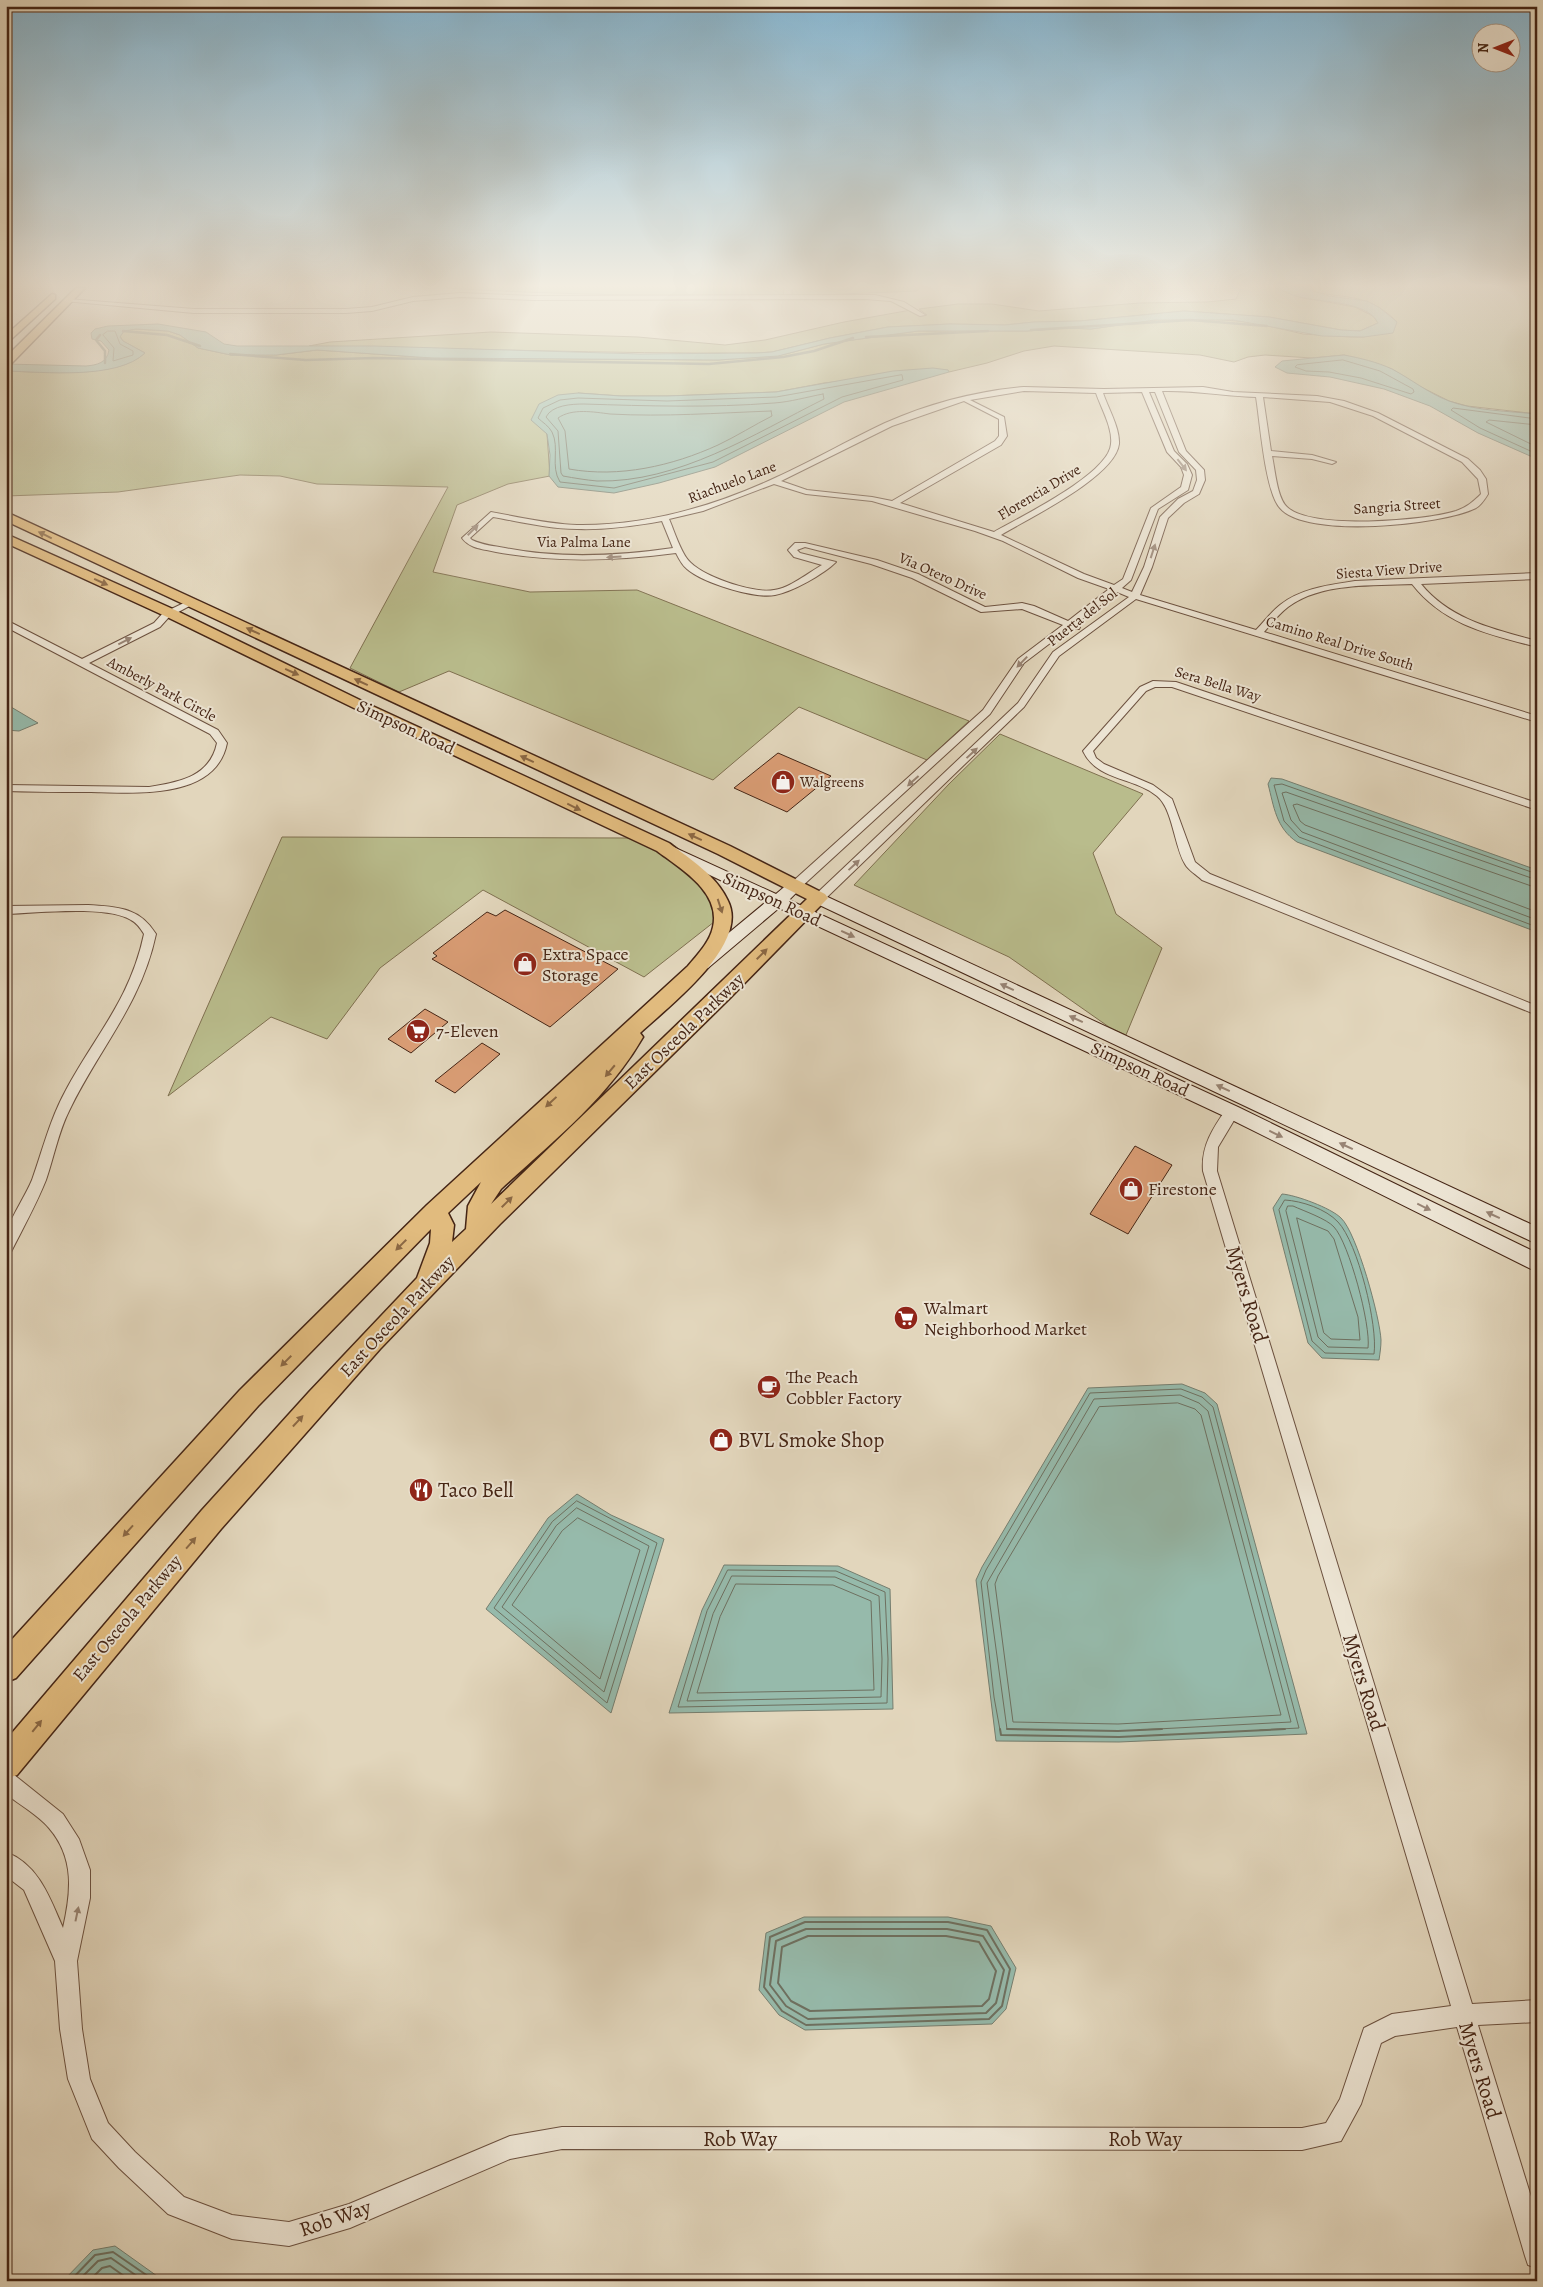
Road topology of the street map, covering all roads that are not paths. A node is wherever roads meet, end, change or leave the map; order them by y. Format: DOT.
graph roads {
  1 [pos="986,395"];
  2 [pos="1100,395"];
  3 [pos="1147,395"];
  4 [pos="1160,395"];
  5 [pos="1259,395"];
  6 [pos="966,400"];
  7 [pos="1268,453"];
  8 [pos="1332,462"];
  9 [pos="774,481"];
  10 [pos="892,504"];
  11 [pos="491,514"];
  12 [pos="6,516"];
  13 [pos="666,519"];
  14 [pos="995,535"];
  15 [pos="6,538"];
  16 [pos="680,550"];
  17 [pos="846,554"];
  18 [pos="828,564"];
  19 [pos="1537,576"];
  20 [pos="1414,581"];
  21 [pos="1116,589"];
  22 [pos="1135,596"];
  23 [pos="190,603"];
  24 [pos="168,614"];
  25 [pos="6,623"];
  26 [pos="1070,624"];
  27 [pos="1086,631"];
  28 [pos="1259,632"];
  29 [pos="1537,644"];
  30 [pos="71,657"];
  31 [pos="82,663"];
  32 [pos="310,680"];
  33 [pos="1013,695"];
  34 [pos="405,703"];
  35 [pos="1537,719"];
  36 [pos="6,788"];
  37 [pos="1537,807"];
  38 [pos="663,847"];
  39 [pos="795,886"];
  40 [pos="778,901"];
  41 [pos="811,906"];
  42 [pos="6,910"];
  43 [pos="695,971"];
  44 [pos="1537,1011"];
  45 [pos="645,1015"];
  46 [pos="1191,1073"];
  47 [pos="1148,1074"];
  48 [pos="1232,1112"];
  49 [pos="1283,1116"];
  50 [pos="435,1211"];
  51 [pos="477,1232"];
  52 [pos="1537,1236"];
  53 [pos="6,1248"];
  54 [pos="1537,1263"];
  55 [pos="426,1284"];
  56 [pos="6,1668"];
  57 [pos="6,1764"];
  58 [pos="6,1781"];
  59 [pos="6,1862"];
  60 [pos="66,1961"];
  61 [pos="1537,2011"];
  62 [pos="1464,2015"];
  63 [pos="1537,2256"];
  1 -- 6 [label="street, Riachuelo Lane"];
  2 -- 14 [label="street, Florencia Drive"];
  3 -- 21 [label="street, Puerta del Sol, one-way"];
  22 -- 4 [label="street, Puerta del Sol, one-way"];
  5 -- 7 [label="street, Sangria Street"];
  5 -- 7 [label="street, Sangria Street"];
  6 -- 9 [label="street, Riachuelo Lane"];
  6 -- 10 [label="street"];
  7 -- 8 [label="street"];
  9 -- 10 [label="street, Camino Real Drive South"];
  9 -- 13 [label="street, Riachuelo Lane"];
  10 -- 14 [label="street, Camino Real Drive South"];
  11 -- 13 [label="street, Riachuelo Lane"];
  16 -- 11 [label="street, Via Palma Lane, one-way"];
  23 -- 12 [label="main road, Simpson Road, one-way"];
  13 -- 16 [label="street"];
  14 -- 21 [label="street, Camino Real Drive South"];
  15 -- 24 [label="main road, Simpson Road, one-way"];
  16 -- 18 [label="street"];
  17 -- 18 [label="street"];
  17 -- 18 [label="street, Via Otero Drive"];
  17 -- 26 [label="street, Via Otero Drive"];
  19 -- 20 [label="street, Siesta View Drive"];
  20 -- 28 [label="street, Siesta View Drive"];
  20 -- 29 [label="street"];
  21 -- 22 [label="street, Camino Real Drive South"];
  21 -- 26 [label="street, Puerta del Sol"];
  22 -- 27 [label="street, Puerta del Sol"];
  22 -- 28 [label="street, Camino Real Drive South"];
  23 -- 24 [label="street"];
  34 -- 23 [label="main road, Simpson Road, one-way"];
  24 -- 30 [label="street"];
  31 -- 24 [label="street, one-way"];
  24 -- 32 [label="main road, Simpson Road, one-way"];
  25 -- 30 [label="street, Amberly Park Circle"];
  26 -- 27 [label="street, Via Otero Drive"];
  26 -- 33 [label="street, Puerta del Sol, one-way"];
  27 -- 33 [label="street, Puerta del Sol"];
  28 -- 35 [label="street, Camino Real Drive South"];
  30 -- 31 [label="street, Amberly Park Circle"];
  31 -- 36 [label="street, Amberly Park Circle"];
  32 -- 34 [label="main road"];
  32 -- 38 [label="main road, Simpson Road, one-way"];
  33 -- 39 [label="street, Puerta del Sol, one-way"];
  41 -- 33 [label="street, Puerta del Sol, one-way"];
  39 -- 34 [label="main road, Simpson Road, one-way"];
  37 -- 44 [label="street, Sera Bella Way"];
  38 -- 40 [label="main road, Simpson Road"];
  38 -- 43 [label="main road, one-way"];
  39 -- 40 [label="main road, East Osceola Parkway"];
  39 -- 41 [label="main road, Simpson Road"];
  40 -- 41 [label="main road, Simpson Road"];
  40 -- 43 [label="main road, East Osceola Parkway"];
  46 -- 41 [label="main road, Simpson Road, one-way"];
  41 -- 47 [label="main road, Simpson Road, one-way"];
  51 -- 41 [label="main road, East Osceola Parkway, one-way"];
  42 -- 53 [label="street"];
  43 -- 45 [label="main road, East Osceola Parkway"];
  45 -- 50 [label="main road, East Osceola Parkway, one-way"];
  45 -- 51 [label="main road, one-way"];
  46 -- 47 [label="main road"];
  49 -- 46 [label="main road, Simpson Road, one-way"];
  47 -- 48 [label="main road, Simpson Road"];
  48 -- 49 [label="main road"];
  48 -- 54 [label="main road, Simpson Road, one-way"];
  48 -- 62 [label="street, Myers Road"];
  52 -- 49 [label="main road, Simpson Road, one-way"];
  50 -- 55 [label="main road"];
  50 -- 56 [label="main road, East Osceola Parkway, one-way"];
  51 -- 55 [label="main road, East Osceola Parkway"];
  57 -- 55 [label="main road, East Osceola Parkway, one-way"];
  60 -- 58 [label="street, Rob Way, one-way"];
  59 -- 60 [label="street, Rob Way"];
  60 -- 62 [label="street, Rob Way"];
  61 -- 62 [label="street, Rob Way"];
  62 -- 63 [label="street, Myers Road"];
}
